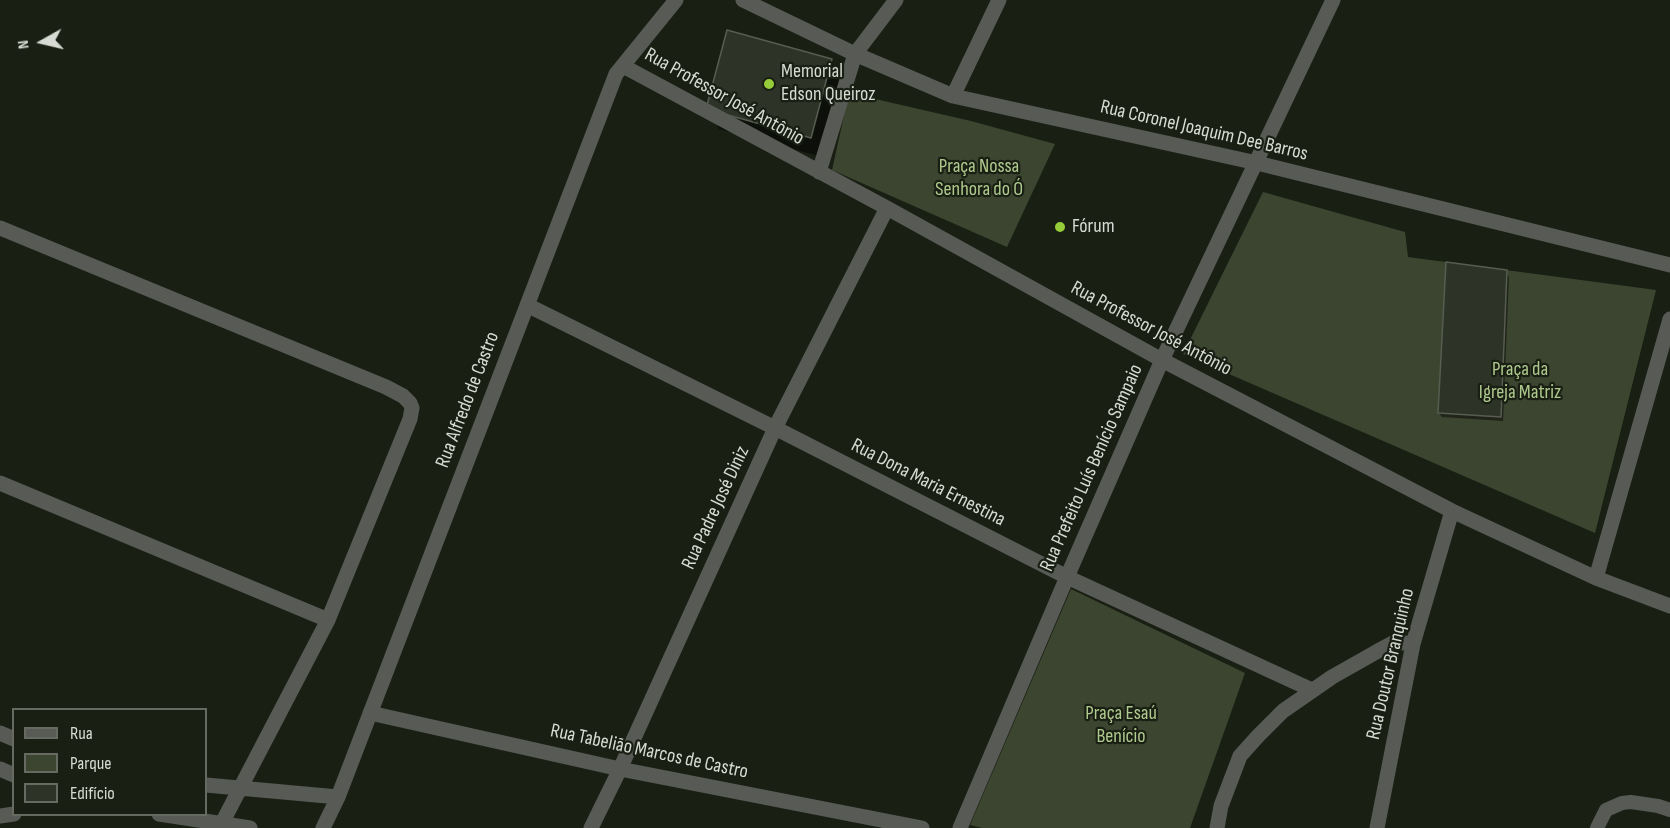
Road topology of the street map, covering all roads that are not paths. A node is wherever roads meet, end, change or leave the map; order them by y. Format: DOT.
graph roads {
  1 [pos="676,0"];
  2 [pos="743,0"];
  3 [pos="896,0"];
  4 [pos="999,0"];
  5 [pos="1333,0"];
  6 [pos="855,54"];
  7 [pos="623,66"];
  8 [pos="953,96"];
  9 [pos="1257,163"];
  10 [pos="819,172"];
  11 [pos="886,208"];
  12 [pos="0,228"];
  13 [pos="1670,265"];
  14 [pos="528,305"];
  15 [pos="1670,319"];
  16 [pos="1162,360"];
  17 [pos="775,428"];
  18 [pos="0,483"];
  19 [pos="1452,511"];
  20 [pos="1067,577"];
  21 [pos="1596,579"];
  22 [pos="1670,606"];
  23 [pos="328,620"];
  24 [pos="1413,644"];
  25 [pos="1312,690"];
  26 [pos="370,712"];
  27 [pos="620,769"];
  28 [pos="207,785"];
  29 [pos="239,788"];
  30 [pos="338,796"];
  31 [pos="1670,810"];
  32 [pos="170,816"];
  33 [pos="221,825"];
  34 [pos="250,828"];
  35 [pos="323,828"];
  36 [pos="591,828"];
  37 [pos="922,828"];
  38 [pos="960,828"];
  39 [pos="1216,828"];
  40 [pos="1377,828"];
  41 [pos="1597,828"];
  1 -- 7 [label="street, Rua Alfredo de Castro"];
  2 -- 6 [label="street, Rua Coronel Joaquim Dee Barros"];
  3 -- 6 [label="street"];
  4 -- 8 [label="street"];
  5 -- 9 [label="street, Rua Prefeito Luís Benício Sampaio"];
  6 -- 8 [label="street, Rua Coronel Joaquim Dee Barros"];
  6 -- 10 [label="street"];
  7 -- 10 [label="street, Rua Professor José Antônio"];
  7 -- 14 [label="street, Rua Alfredo de Castro"];
  8 -- 9 [label="street, Rua Coronel Joaquim Dee Barros"];
  9 -- 13 [label="street, Rua Coronel Joaquim Dee Barros"];
  9 -- 16 [label="street, Rua Prefeito Luís Benício Sampaio"];
  10 -- 11 [label="street, Rua Professor José Antônio"];
  11 -- 16 [label="street, Rua Professor José Antônio"];
  11 -- 17 [label="street, Rua Padre José Diniz"];
  12 -- 23 [label="street"];
  14 -- 17 [label="street, Rua Dona Maria Ernestina"];
  14 -- 26 [label="street, Rua Alfredo de Castro"];
  15 -- 21 [label="street"];
  16 -- 19 [label="street, Rua Professor José Antônio"];
  16 -- 20 [label="street, Rua Prefeito Luís Benício Sampaio"];
  17 -- 20 [label="street, Rua Dona Maria Ernestina"];
  17 -- 27 [label="street, Rua Padre José Diniz"];
  18 -- 23 [label="street"];
  19 -- 21 [label="street, Rua Professor José Antônio"];
  19 -- 24 [label="street, Rua Doutor Branquinho"];
  20 -- 25 [label="street, Rua Dona Maria Ernestina"];
  20 -- 38 [label="street, Rua Prefeito Luís Benício Sampaio"];
  21 -- 22 [label="street, Rua Professor José Antônio"];
  23 -- 29 [label="street"];
  24 -- 25 [label="street"];
  24 -- 40 [label="street, Rua Doutor Branquinho"];
  25 -- 39 [label="street"];
  26 -- 27 [label="street, Rua Tabelião Marcos de Castro"];
  26 -- 30 [label="street, Rua Alfredo de Castro"];
  27 -- 36 [label="street, Rua Padre José Diniz"];
  27 -- 37 [label="street, Rua Tabelião Marcos de Castro"];
  28 -- 29 [label="street"];
  29 -- 30 [label="street"];
  29 -- 33 [label="street"];
  30 -- 35 [label="street, Rua Alfredo de Castro"];
  31 -- 41 [label="lane"];
  32 -- 33 [label="street"];
  33 -- 34 [label="street"];
}
